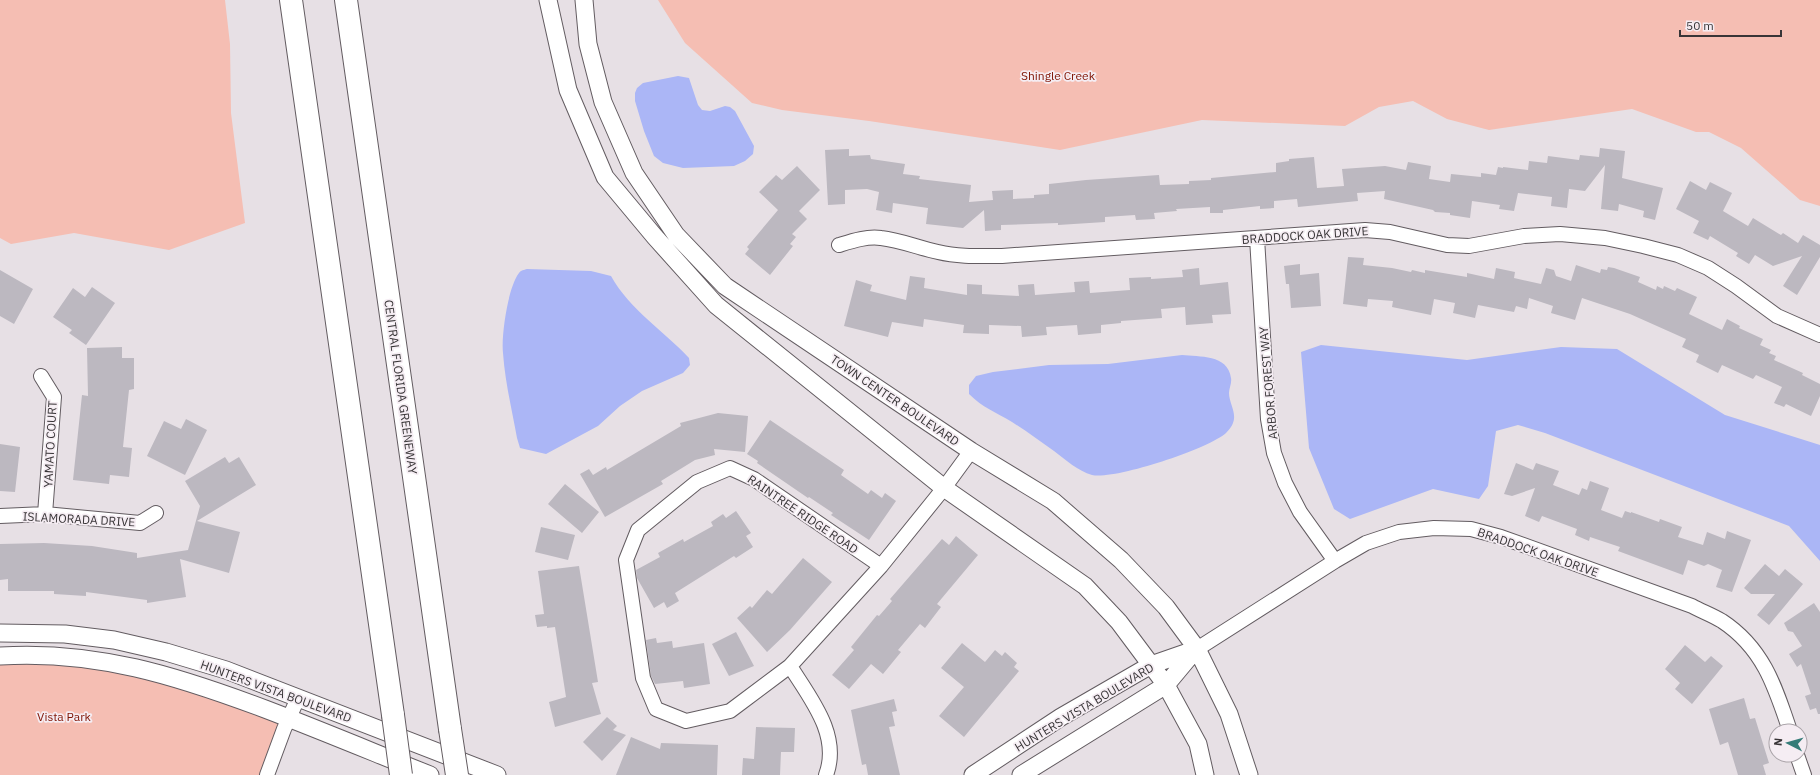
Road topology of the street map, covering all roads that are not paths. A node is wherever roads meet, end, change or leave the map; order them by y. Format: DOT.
graph roads {
  1 [pos="290,0"];
  2 [pos="346,0"];
  3 [pos="548,0"];
  4 [pos="584,0"];
  5 [pos="1257,238"];
  6 [pos="839,245"];
  7 [pos="1820,335"];
  8 [pos="41,376"];
  9 [pos="971,451"];
  10 [pos="944,488"];
  11 [pos="156,513"];
  12 [pos="45,514"];
  13 [pos="0,516"];
  14 [pos="1334,561"];
  15 [pos="881,566"];
  16 [pos="0,633"];
  17 [pos="1197,649"];
  18 [pos="0,656"];
  19 [pos="1151,665"];
  20 [pos="790,666"];
  21 [pos="1166,685"];
  22 [pos="298,698"];
  23 [pos="289,718"];
  24 [pos="1787,723"];
  25 [pos="1800,763"];
  26 [pos="268,775"];
  27 [pos="402,775"];
  28 [pos="430,775"];
  29 [pos="457,775"];
  30 [pos="497,775"];
  31 [pos="826,775"];
  32 [pos="973,775"];
  33 [pos="1021,775"];
  34 [pos="1205,775"];
  35 [pos="1249,775"];
  36 [pos="1804,775"];
  1 -- 27 [label="highway, bridge"];
  2 -- 29 [label="highway, CENTRAL FLORIDA GREENEWAY, bridge"];
  3 -- 10 [label="street"];
  4 -- 9 [label="street, TOWN CENTER BOULEVARD"];
  5 -- 6 [label="street, BRADDOCK OAK DRIVE"];
  5 -- 7 [label="street, BRADDOCK OAK DRIVE"];
  5 -- 14 [label="street, ARBOR FOREST WAY"];
  8 -- 12 [label="street, YAMATO COURT"];
  9 -- 10 [label="street, RAINTREE RIDGE ROAD"];
  9 -- 17 [label="street, TOWN CENTER BOULEVARD"];
  10 -- 15 [label="street, RAINTREE RIDGE ROAD"];
  10 -- 19 [label="street"];
  11 -- 12 [label="street, ISLAMORADA DRIVE"];
  12 -- 13 [label="street, ISLAMORADA DRIVE"];
  14 -- 17 [label="street, BRADDOCK OAK DRIVE"];
  14 -- 24 [label="street, BRADDOCK OAK DRIVE"];
  15 -- 20 [label="street, RAINTREE RIDGE ROAD"];
  15 -- 20 [label="street, RAINTREE RIDGE ROAD"];
  16 -- 22 [label="street, HUNTERS VISTA BOULEVARD"];
  17 -- 19 [label="street, HUNTERS VISTA BOULEVARD"];
  17 -- 21 [label="street, HUNTERS VISTA BOULEVARD"];
  17 -- 35 [label="street, TOWN CENTER BOULEVARD"];
  18 -- 23 [label="street, HUNTERS VISTA BOULEVARD"];
  19 -- 21 [label="street"];
  19 -- 32 [label="street, HUNTERS VISTA BOULEVARD"];
  20 -- 31 [label="street"];
  21 -- 33 [label="street, HUNTERS VISTA BOULEVARD"];
  21 -- 34 [label="street"];
  22 -- 23 [label="street"];
  22 -- 30 [label="street, HUNTERS VISTA BOULEVARD"];
  23 -- 26 [label="street"];
  23 -- 28 [label="street, HUNTERS VISTA BOULEVARD"];
  25 -- 36 [label="street"];
}
